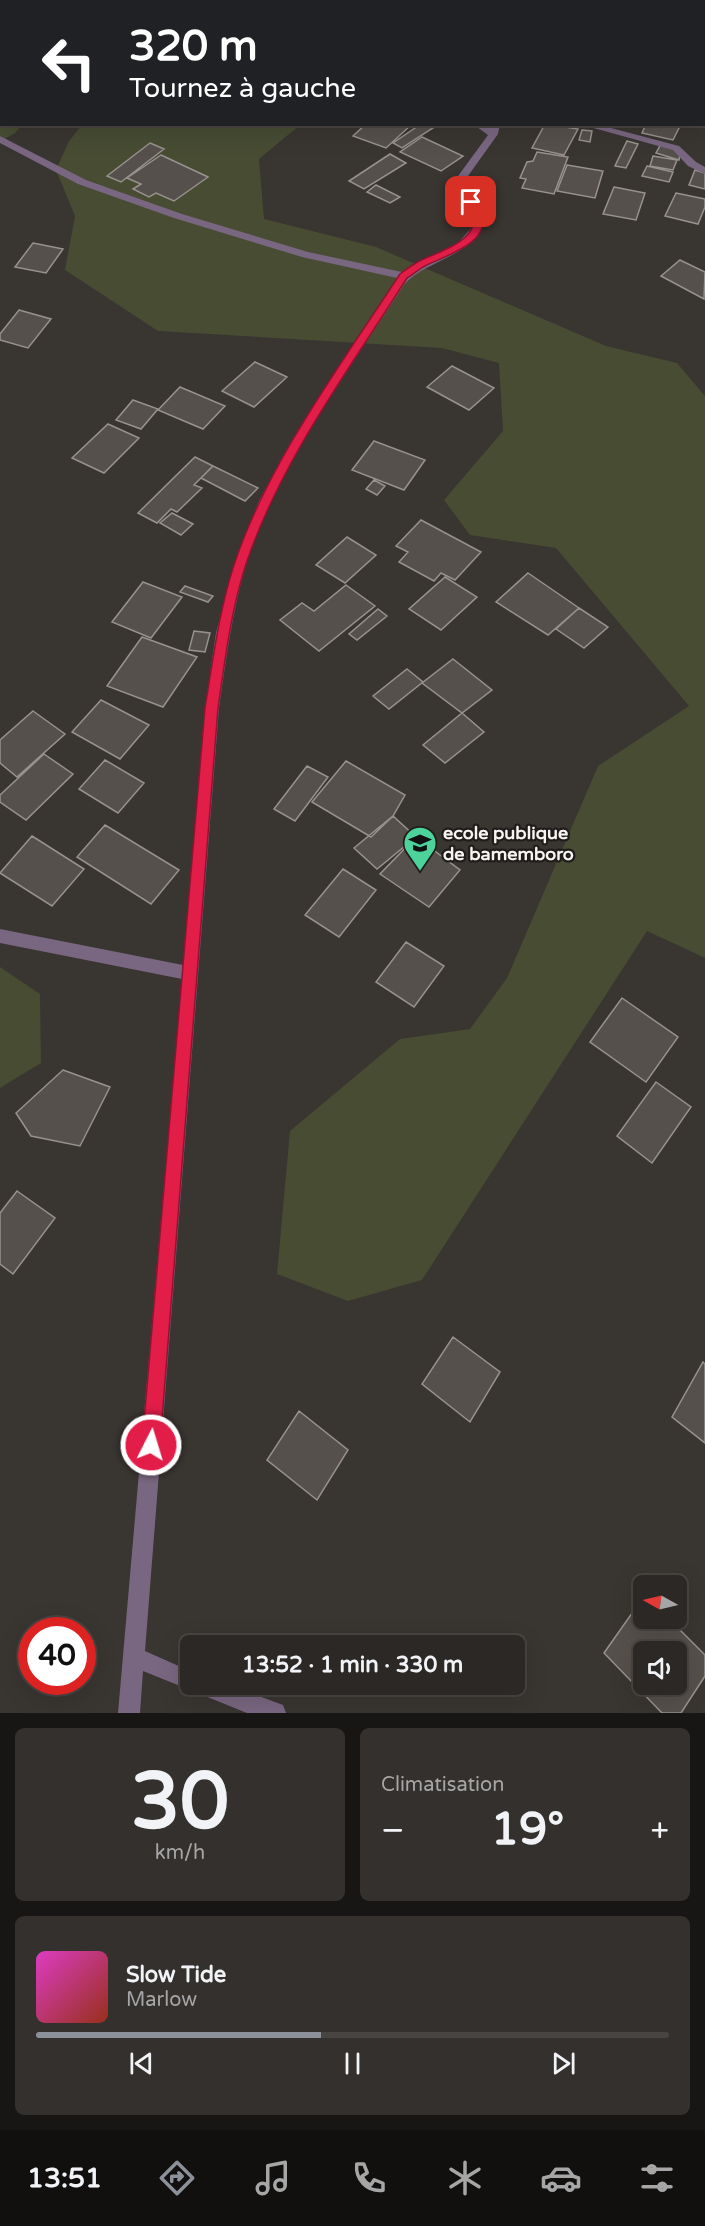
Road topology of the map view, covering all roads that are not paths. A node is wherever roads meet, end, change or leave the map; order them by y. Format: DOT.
graph roads {
  1 [pos="591,126"];
  2 [pos="494,129"];
  3 [pos="0,139"];
  4 [pos="705,171"];
  5 [pos="404,276"];
  6 [pos="0,936"];
  7 [pos="189,973"];
  8 [pos="134,1657"];
  9 [pos="180,1677"];
  10 [pos="227,1695"];
  11 [pos="129,1713"];
  12 [pos="275,1713"];
  1 -- 4 [label="street"];
  2 -- 5 [label="street"];
  3 -- 5 [label="street"];
  5 -- 7 [label="street"];
  6 -- 7 [label="street"];
  7 -- 8 [label="street"];
  8 -- 9 [label="street"];
  8 -- 11 [label="street"];
  10 -- 12 [label="street"];
}
